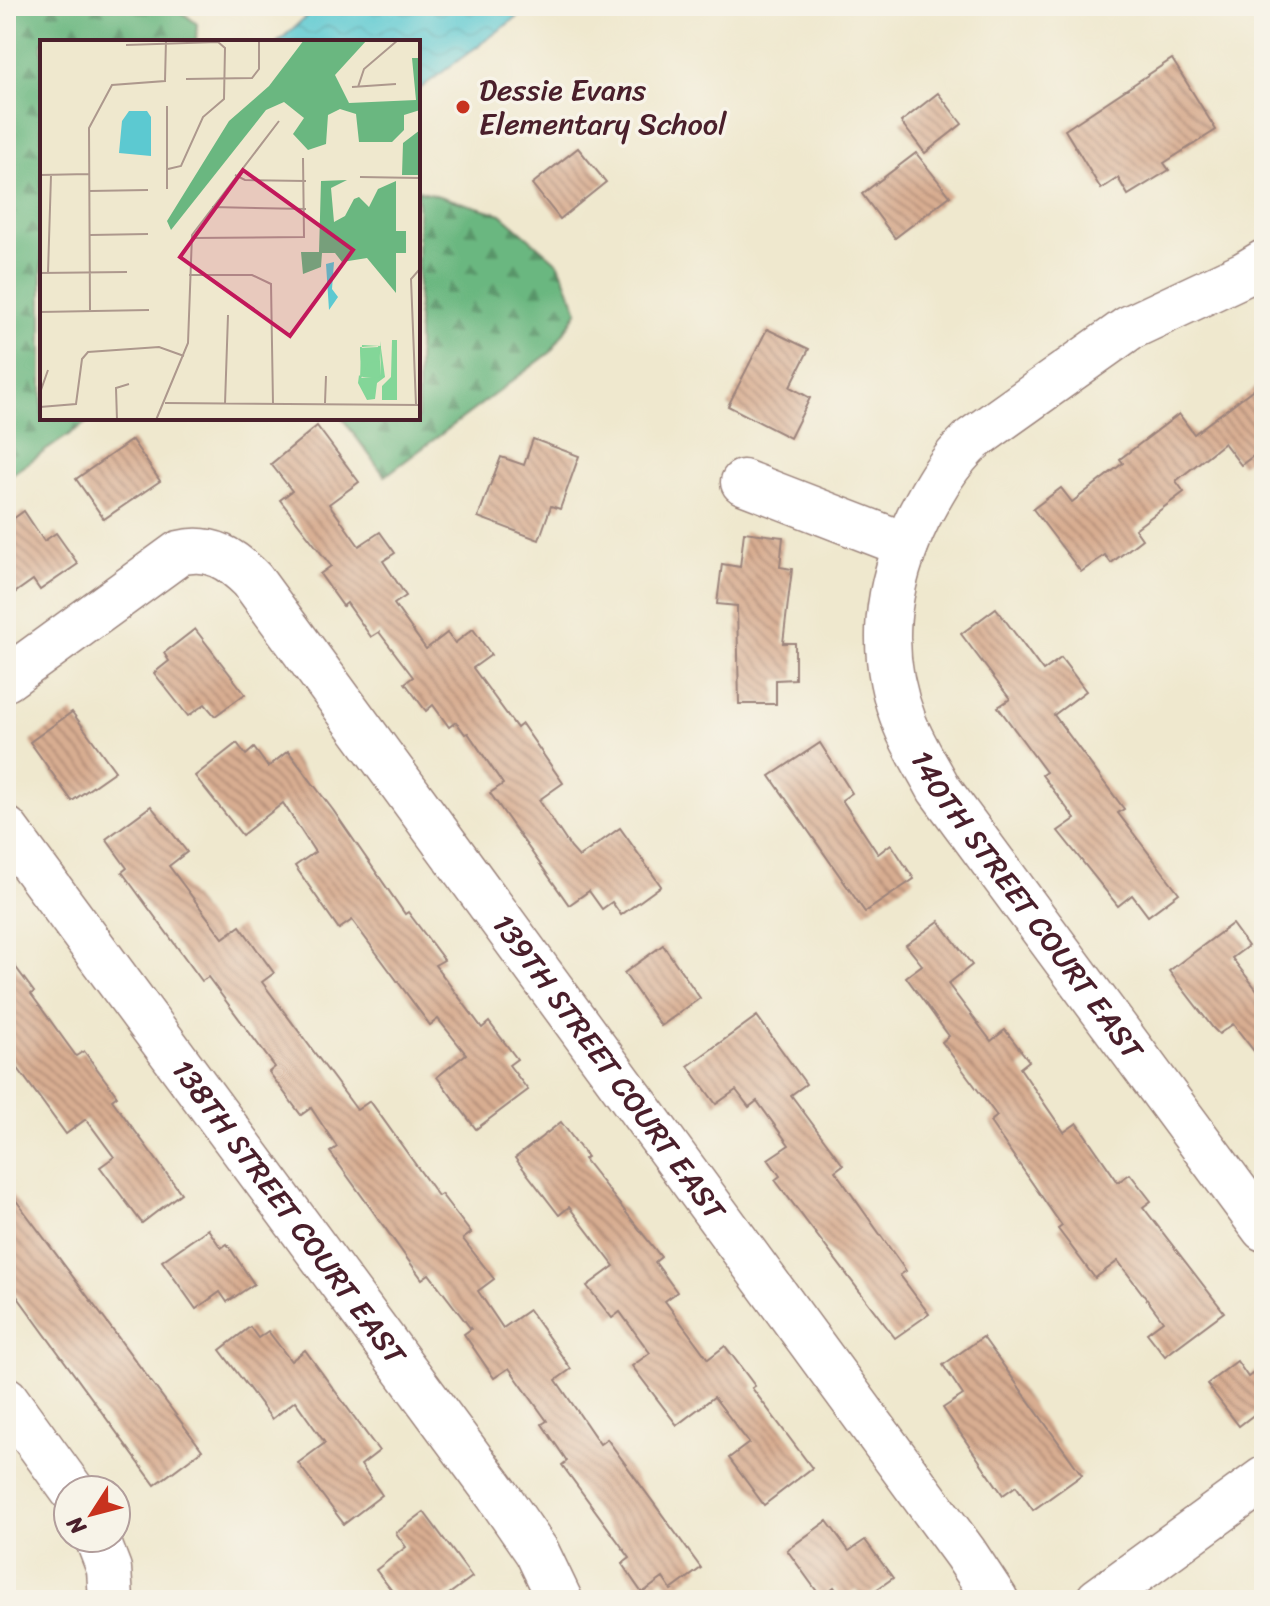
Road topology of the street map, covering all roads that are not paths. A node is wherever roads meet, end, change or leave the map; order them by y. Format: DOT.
graph roads {
  1 [pos="1264,262"];
  2 [pos="743,482"];
  3 [pos="906,545"];
  4 [pos="6,679"];
  5 [pos="6,829"];
  6 [pos="1264,1229"];
  7 [pos="6,1399"];
  8 [pos="60,1474"];
  9 [pos="1264,1479"];
  10 [pos="103,1554"];
  11 [pos="111,1600"];
  12 [pos="560,1600"];
  13 [pos="996,1600"];
  14 [pos="1098,1600"];
  1 -- 3 [label="street, 140TH STREET COURT EAST"];
  2 -- 3 [label="street"];
  3 -- 6 [label="street, 140TH STREET COURT EAST"];
  4 -- 13 [label="street, 139TH STREET COURT EAST"];
  5 -- 12 [label="street, 138TH STREET COURT EAST"];
  7 -- 8 [label="street"];
  9 -- 14 [label="street"];
  10 -- 11 [label="street"];
}
